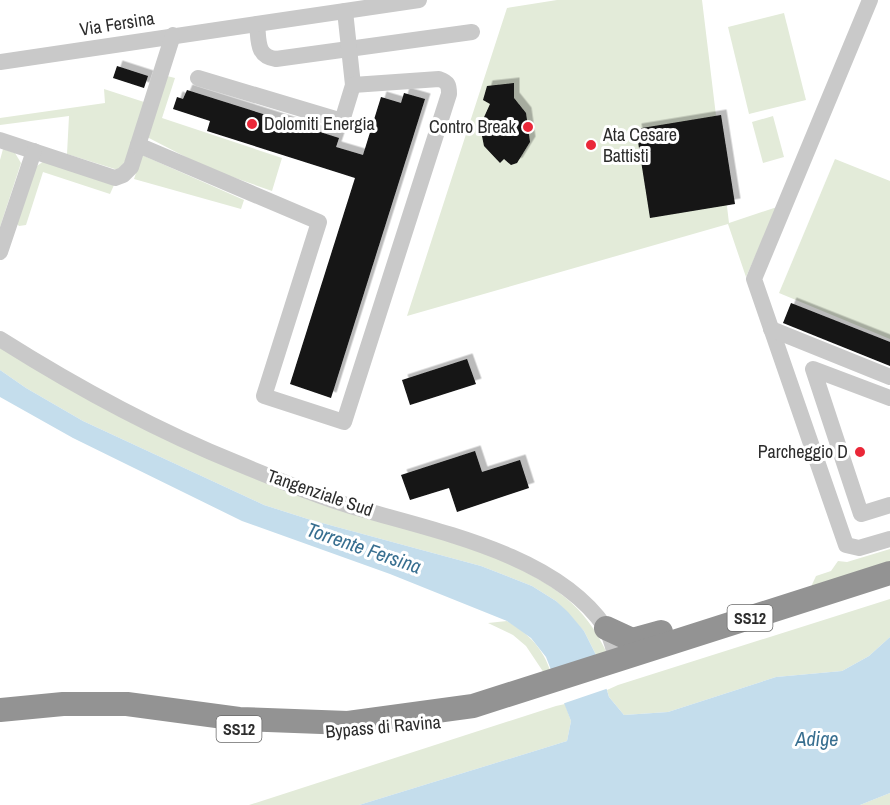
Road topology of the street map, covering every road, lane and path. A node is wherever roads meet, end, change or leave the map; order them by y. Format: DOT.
graph roads {
  1 [pos="419,0"];
  2 [pos="870,0"];
  3 [pos="345,11"];
  4 [pos="257,24"];
  5 [pos="472,32"];
  6 [pos="173,35"];
  7 [pos="350,48"];
  8 [pos="0,62"];
  9 [pos="198,78"];
  10 [pos="353,85"];
  11 [pos="0,140"];
  12 [pos="138,146"];
  13 [pos="34,151"];
  14 [pos="0,252"];
  15 [pos="771,329"];
  16 [pos="0,339"];
  17 [pos="890,378"];
  18 [pos="890,398"];
  19 [pos="832,424"];
  20 [pos="807,433"];
  21 [pos="890,505"];
  22 [pos="890,538"];
  23 [pos="890,573"];
  24 [pos="890,591"];
  25 [pos="808,600"];
  26 [pos="606,628"];
  27 [pos="615,667"];
  28 [pos="0,710"];
  29 [pos="476,711"];
  30 [pos="0,718"];
  1 -- 3 [label="street, Via Fersina"];
  2 -- 15 [label="street"];
  3 -- 4 [label="street, Via Fersina"];
  3 -- 7 [label="street"];
  4 -- 6 [label="street, Via Fersina"];
  4 -- 7 [label="street"];
  5 -- 7 [label="street"];
  6 -- 8 [label="street, Via Fersina"];
  6 -- 12 [label="street"];
  7 -- 10 [label="street"];
  9 -- 10 [label="street"];
  10 -- 12 [label="street"];
  11 -- 13 [label="street"];
  12 -- 13 [label="street"];
  13 -- 14 [label="street"];
  15 -- 17 [label="street"];
  15 -- 20 [label="street"];
  16 -- 26 [label="street, Tangenziale Sud"];
  18 -- 19 [label="street"];
  19 -- 20 [label="street"];
  19 -- 21 [label="street"];
  20 -- 22 [label="street"];
  23 -- 25 [label="highway, SS12"];
  24 -- 27 [label="highway, SS12"];
  25 -- 26 [label="highway"];
  25 -- 27 [label="highway, SS12"];
  26 -- 27 [label="street, Tangenziale Sud"];
  27 -- 29 [label="highway, SS12"];
  28 -- 29 [label="highway, Bypass di Ravina / SS12"];
  29 -- 30 [label="highway, Bypass di Ravina / SS12"];
}
